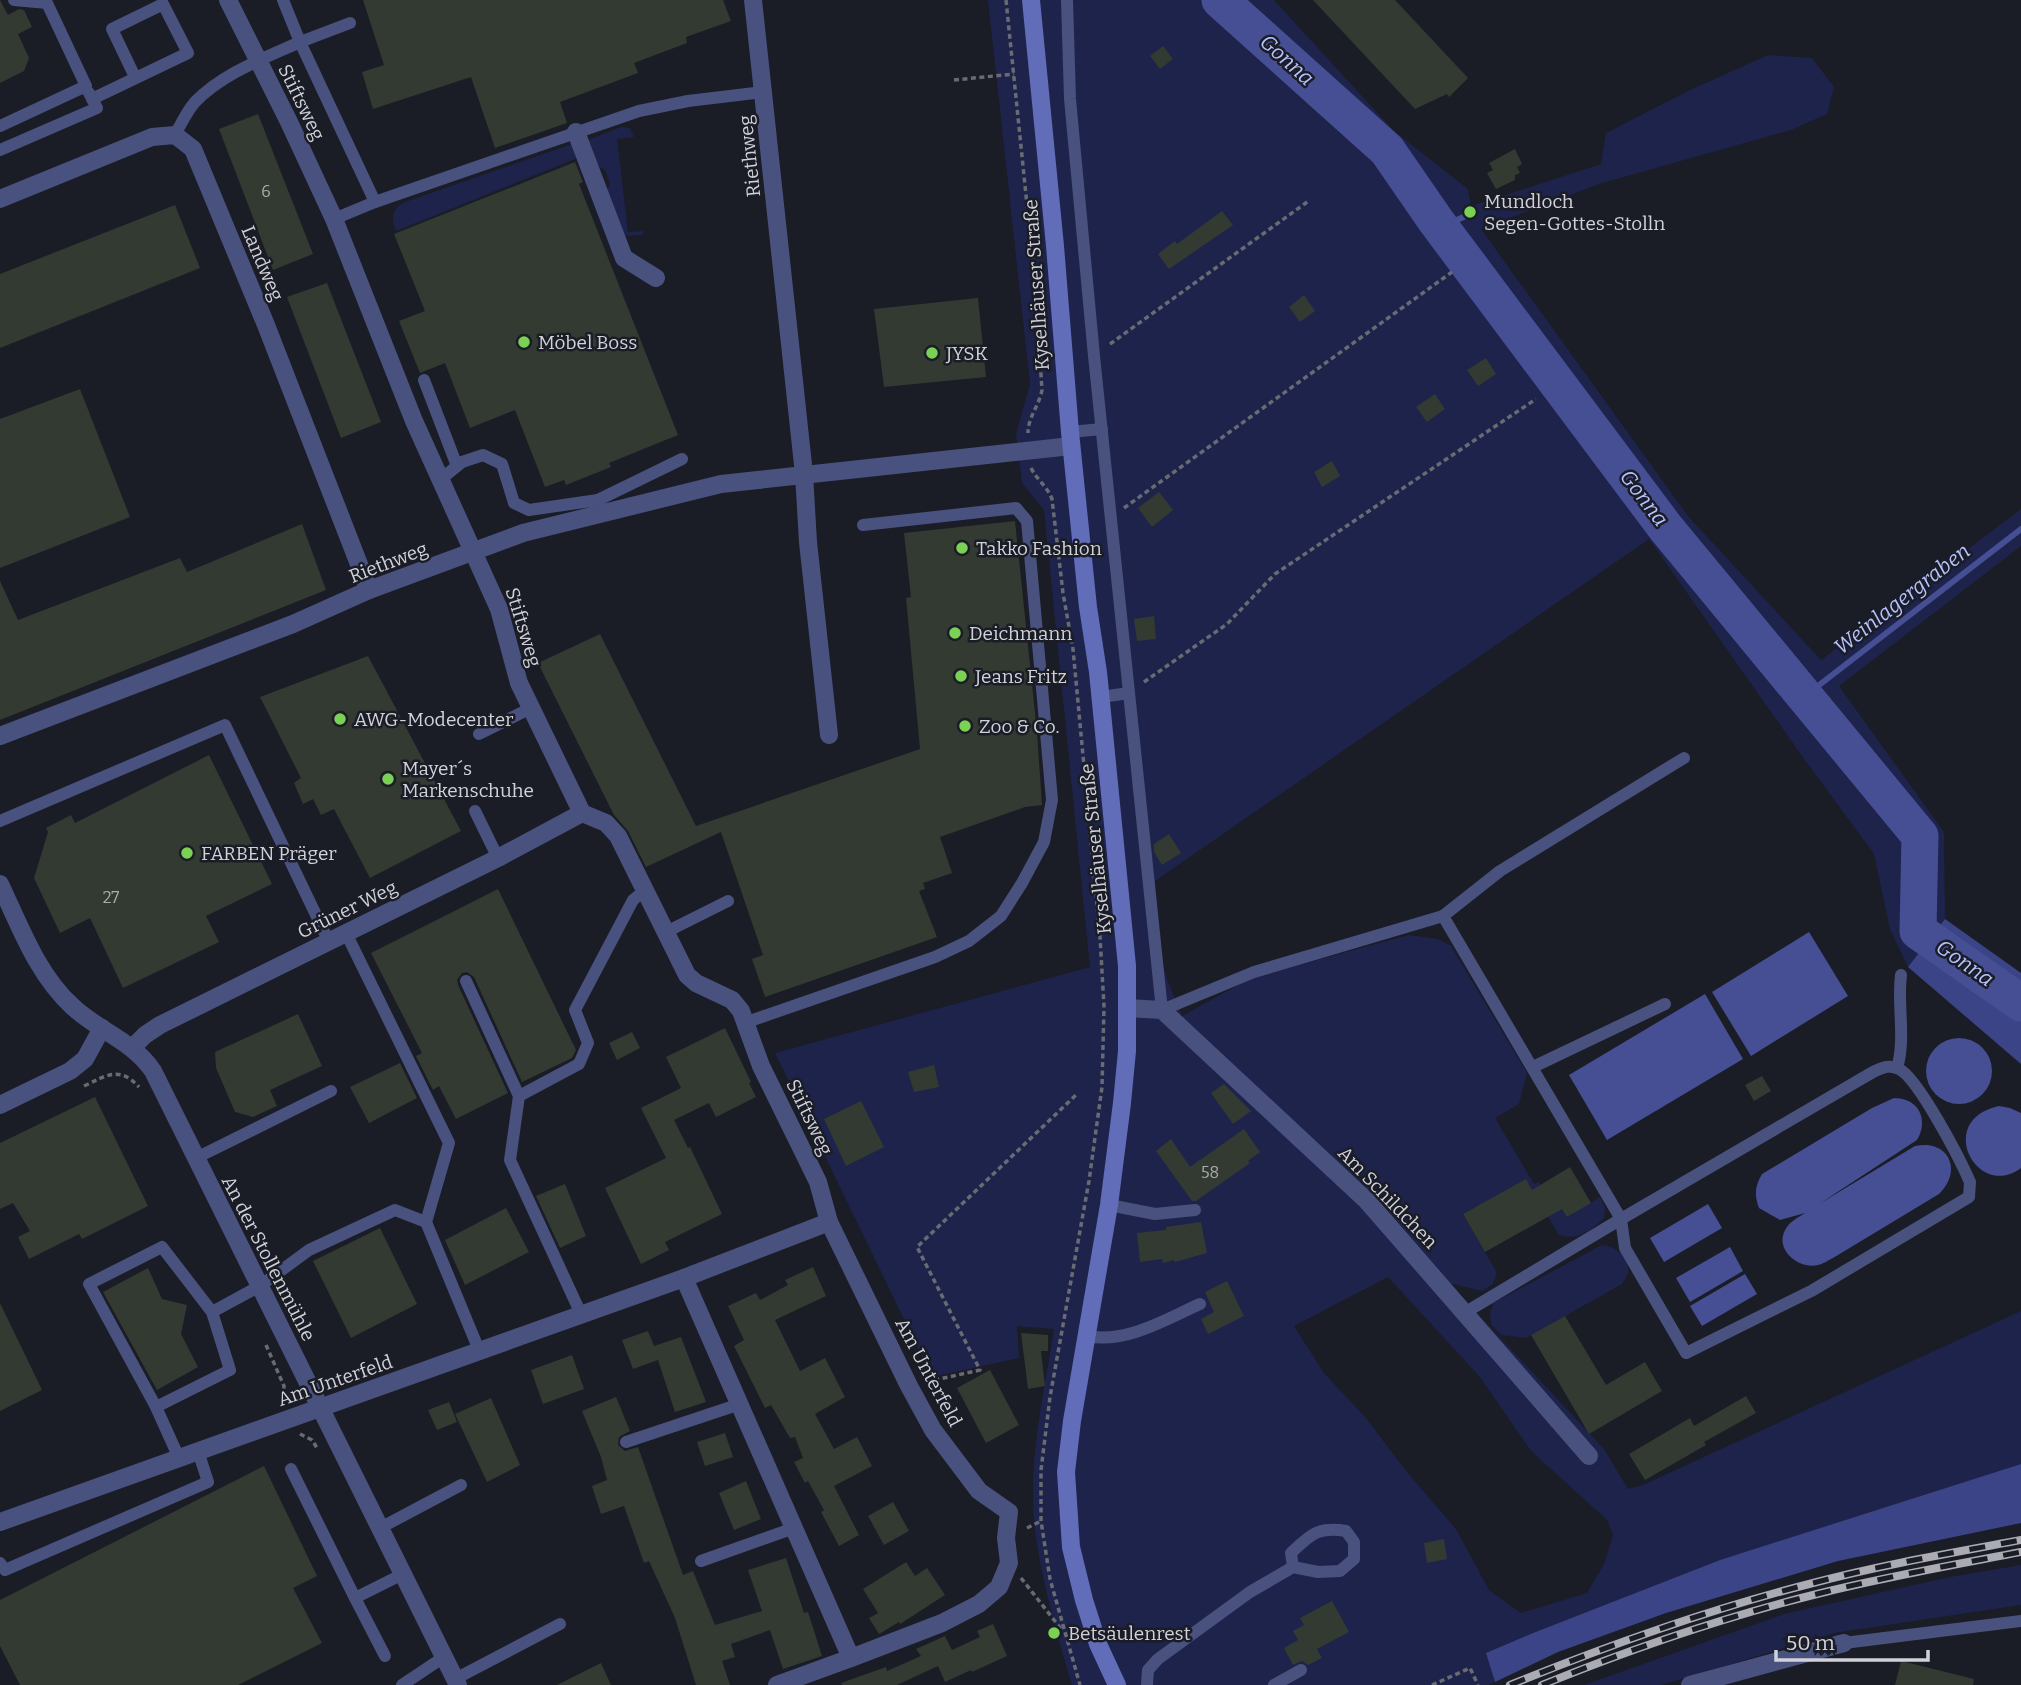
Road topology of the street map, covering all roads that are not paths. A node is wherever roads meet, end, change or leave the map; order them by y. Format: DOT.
graph roads {
  1 [pos="14,0"];
  2 [pos="228,0"];
  3 [pos="283,0"];
  4 [pos="753,0"];
  5 [pos="1031,0"];
  6 [pos="1067,0"];
  7 [pos="350,23"];
  8 [pos="300,42"];
  9 [pos="258,61"];
  10 [pos="135,77"];
  11 [pos="86,86"];
  12 [pos="764,92"];
  13 [pos="92,99"];
  14 [pos="0,126"];
  15 [pos="576,132"];
  16 [pos="175,135"];
  17 [pos="0,150"];
  18 [pos="0,199"];
  19 [pos="375,202"];
  20 [pos="334,219"];
  21 [pos="656,278"];
  22 [pos="424,380"];
  23 [pos="1102,429"];
  24 [pos="1070,439"];
  25 [pos="682,459"];
  26 [pos="457,466"];
  27 [pos="804,474"];
  28 [pos="441,479"];
  29 [pos="599,507"];
  30 [pos="863,525"];
  31 [pos="473,551"];
  32 [pos="369,590"];
  33 [pos="1129,693"];
  34 [pos="1101,697"];
  35 [pos="531,708"];
  36 [pos="479,734"];
  37 [pos="829,735"];
  38 [pos="0,736"];
  39 [pos="1684,758"];
  40 [pos="475,811"];
  41 [pos="582,813"];
  42 [pos="0,821"];
  43 [pos="498,858"];
  44 [pos="0,884"];
  45 [pos="645,890"];
  46 [pos="728,901"];
  47 [pos="1443,916"];
  48 [pos="666,932"];
  49 [pos="346,933"];
  50 [pos="329,942"];
  51 [pos="1901,975"];
  52 [pos="466,981"];
  53 [pos="1665,1004"];
  54 [pos="1127,1007"];
  55 [pos="1162,1010"];
  56 [pos="747,1022"];
  57 [pos="102,1028"];
  58 [pos="133,1047"];
  59 [pos="1533,1067"];
  60 [pos="1897,1068"];
  61 [pos="331,1091"];
  62 [pos="519,1096"];
  63 [pos="0,1105"];
  64 [pos="196,1158"];
  65 [pos="1109,1205"];
  66 [pos="1195,1210"];
  67 [pos="1621,1219"];
  68 [pos="426,1222"];
  69 [pos="829,1222"];
  70 [pos="684,1278"];
  71 [pos="260,1286"];
  72 [pos="1200,1304"];
  73 [pos="212,1312"];
  74 [pos="1466,1312"];
  75 [pos="581,1314"];
  76 [pos="1087,1336"];
  77 [pos="479,1350"];
  78 [pos="740,1404"];
  79 [pos="156,1407"];
  80 [pos="321,1408"];
  81 [pos="626,1442"];
  82 [pos="198,1451"];
  83 [pos="1589,1456"];
  84 [pos="179,1458"];
  85 [pos="291,1469"];
  86 [pos="461,1485"];
  87 [pos="0,1522"];
  88 [pos="380,1528"];
  89 [pos="794,1528"];
  90 [pos="701,1561"];
  91 [pos="0,1563"];
  92 [pos="1293,1567"];
  93 [pos="403,1574"];
  94 [pos="355,1598"];
  95 [pos="2021,1621"];
  96 [pos="561,1624"];
  97 [pos="1844,1643"];
  98 [pos="385,1656"];
  99 [pos="444,1657"];
  100 [pos="851,1658"];
  101 [pos="1301,1670"];
  102 [pos="457,1682"];
  103 [pos="402,1685"];
  104 [pos="777,1685"];
  105 [pos="1117,1685"];
  106 [pos="1147,1685"];
  107 [pos="1273,1685"];
  108 [pos="1690,1685"];
  1 -- 11 [label="lane"];
  2 -- 9 [label="street, Stiftsweg"];
  3 -- 8 [label="lane"];
  4 -- 12 [label="street, Riethweg"];
  5 -- 24 [label="main road, Kyselhäuser Straße"];
  6 -- 23 [label="lane"];
  7 -- 8 [label="lane"];
  8 -- 9 [label="lane"];
  8 -- 19 [label="lane"];
  9 -- 16 [label="lane"];
  9 -- 20 [label="street, Stiftsweg"];
  10 -- 10 [label="lane"];
  10 -- 13 [label="lane"];
  11 -- 13 [label="lane"];
  11 -- 14 [label="lane"];
  12 -- 15 [label="lane"];
  12 -- 27 [label="street, Riethweg"];
  13 -- 17 [label="lane"];
  15 -- 19 [label="lane"];
  15 -- 21 [label="street"];
  16 -- 18 [label="street"];
  16 -- 32 [label="street, Landweg"];
  19 -- 20 [label="lane"];
  20 -- 28 [label="street, Stiftsweg"];
  22 -- 26 [label="lane"];
  23 -- 24 [label="lane"];
  23 -- 33 [label="lane"];
  24 -- 27 [label="street, Riethweg"];
  24 -- 34 [label="main road, Kyselhäuser Straße"];
  25 -- 29 [label="lane"];
  26 -- 28 [label="lane"];
  26 -- 29 [label="lane"];
  27 -- 29 [label="street, Riethweg"];
  27 -- 37 [label="street, Riethweg"];
  28 -- 31 [label="street, Stiftsweg"];
  29 -- 31 [label="street, Riethweg"];
  30 -- 56 [label="lane"];
  31 -- 32 [label="street, Riethweg"];
  31 -- 35 [label="street, Stiftsweg"];
  32 -- 38 [label="street, Riethweg"];
  33 -- 34 [label="lane"];
  33 -- 55 [label="lane"];
  34 -- 54 [label="main road, Kyselhäuser Straße"];
  35 -- 36 [label="lane"];
  35 -- 41 [label="street, Stiftsweg"];
  39 -- 47 [label="lane"];
  40 -- 43 [label="lane"];
  41 -- 43 [label="street, Grüner Weg"];
  41 -- 45 [label="street, Stiftsweg"];
  42 -- 50 [label="lane"];
  43 -- 49 [label="street, Grüner Weg"];
  44 -- 57 [label="street, An der Stollenmühle"];
  45 -- 48 [label="street, Stiftsweg"];
  45 -- 62 [label="lane"];
  46 -- 48 [label="lane"];
  47 -- 55 [label="lane"];
  47 -- 59 [label="lane"];
  48 -- 56 [label="street, Stiftsweg"];
  49 -- 50 [label="street, Grüner Weg"];
  49 -- 68 [label="lane"];
  50 -- 58 [label="street, Grüner Weg"];
  51 -- 60 [label="lane"];
  52 -- 62 [label="lane"];
  53 -- 59 [label="lane"];
  54 -- 55 [label="street"];
  54 -- 65 [label="main road, Kyselhäuser Straße"];
  55 -- 74 [label="street, Am Schildchen"];
  56 -- 69 [label="street, Stiftsweg"];
  57 -- 58 [label="street, An der Stollenmühle"];
  57 -- 63 [label="street"];
  58 -- 64 [label="street, An der Stollenmühle"];
  59 -- 67 [label="lane"];
  60 -- 67 [label="lane"];
  60 -- 67 [label="lane"];
  61 -- 64 [label="lane"];
  62 -- 75 [label="lane"];
  64 -- 71 [label="street, An der Stollenmühle"];
  65 -- 66 [label="lane"];
  65 -- 76 [label="main road, Kyselhäuser Straße"];
  67 -- 74 [label="lane"];
  68 -- 71 [label="lane"];
  68 -- 77 [label="lane"];
  69 -- 70 [label="street, Am Unterfeld"];
  69 -- 100 [label="street, Am Unterfeld"];
  70 -- 75 [label="street, Am Unterfeld"];
  70 -- 78 [label="street"];
  71 -- 73 [label="lane"];
  71 -- 80 [label="street, An der Stollenmühle"];
  72 -- 76 [label="lane"];
  73 -- 79 [label="lane"];
  73 -- 79 [label="lane"];
  74 -- 83 [label="street, Am Schildchen"];
  75 -- 77 [label="street, Am Unterfeld"];
  76 -- 105 [label="main road, Kyselhäuser Straße"];
  77 -- 80 [label="street, Am Unterfeld"];
  78 -- 81 [label="lane"];
  78 -- 89 [label="street"];
  79 -- 84 [label="lane"];
  80 -- 82 [label="street, Am Unterfeld"];
  80 -- 88 [label="street, An der Stollenmühle"];
  82 -- 84 [label="street, Am Unterfeld"];
  82 -- 91 [label="lane"];
  84 -- 87 [label="street, Am Unterfeld"];
  85 -- 94 [label="lane"];
  86 -- 88 [label="lane"];
  88 -- 93 [label="street, An der Stollenmühle"];
  89 -- 90 [label="lane"];
  89 -- 100 [label="street"];
  92 -- 92 [label="lane"];
  92 -- 106 [label="lane"];
  93 -- 94 [label="lane"];
  93 -- 99 [label="street, An der Stollenmühle"];
  94 -- 98 [label="lane"];
  95 -- 97 [label="lane"];
  96 -- 102 [label="lane"];
  97 -- 108 [label="street"];
  99 -- 102 [label="street, An der Stollenmühle"];
  99 -- 103 [label="lane"];
  100 -- 104 [label="street"];
  101 -- 107 [label="lane"];
}
